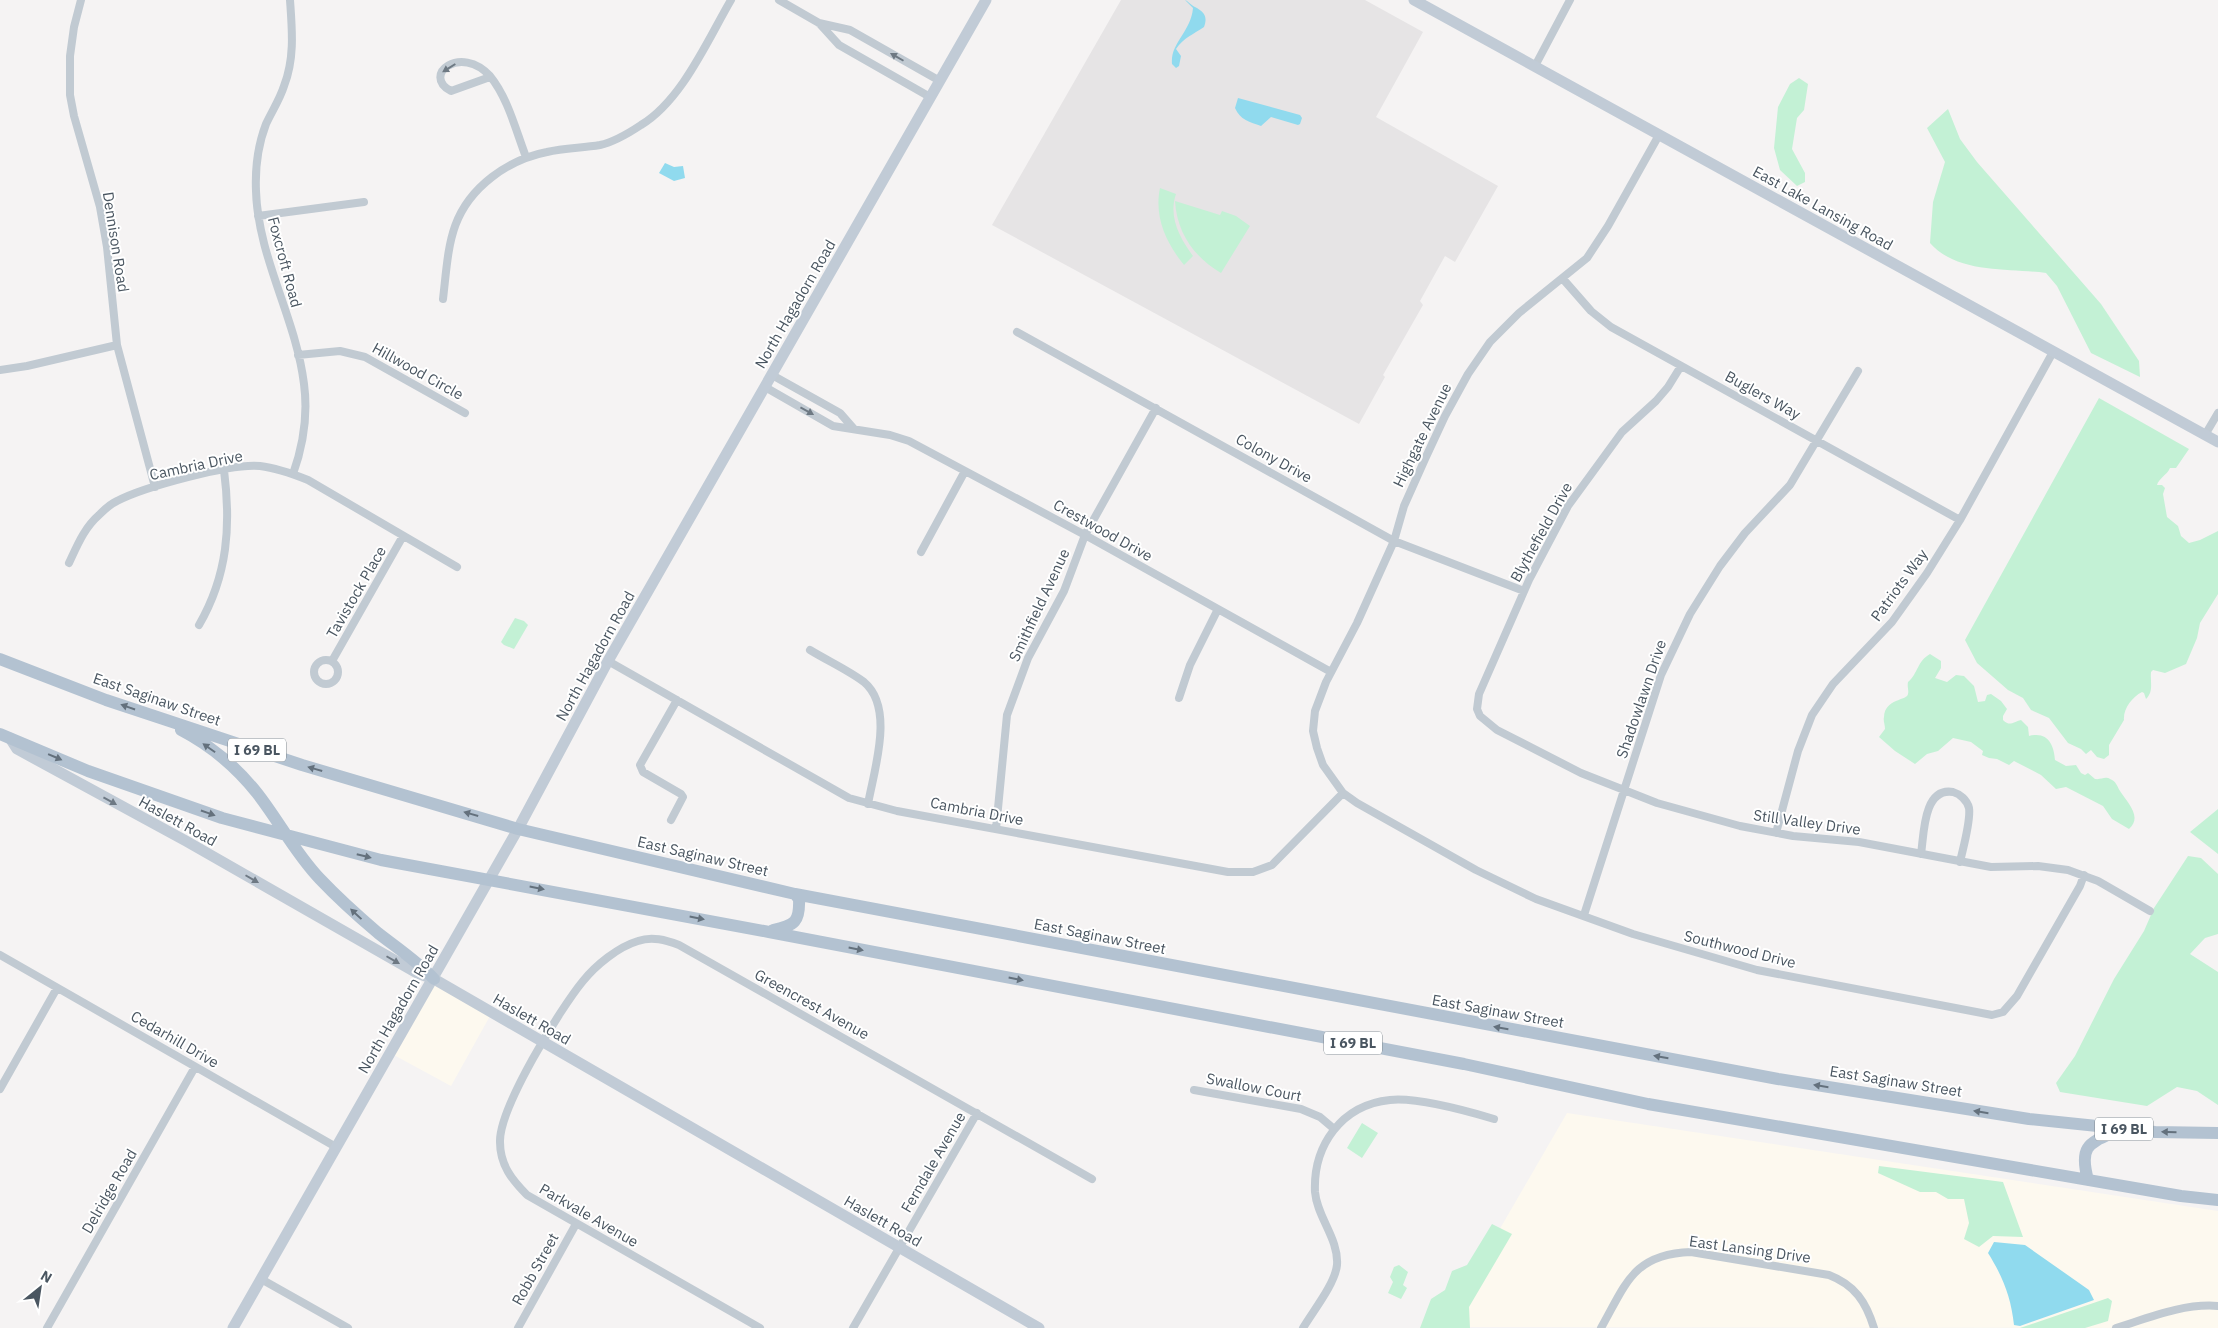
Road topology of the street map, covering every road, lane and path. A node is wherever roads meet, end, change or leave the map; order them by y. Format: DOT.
graph roads {
  1 [pos="80,0"];
  2 [pos="290,0"];
  3 [pos="731,0"];
  4 [pos="779,0"];
  5 [pos="986,0"];
  6 [pos="1414,0"];
  7 [pos="1570,0"];
  8 [pos="819,23"];
  9 [pos="1535,66"];
  10 [pos="490,77"];
  11 [pos="940,81"];
  12 [pos="930,98"];
  13 [pos="1659,134"];
  14 [pos="526,157"];
  15 [pos="364,202"];
  16 [pos="258,216"];
  17 [pos="1563,279"];
  18 [pos="443,300"];
  19 [pos="1017,332"];
  20 [pos="117,345"];
  21 [pos="2054,352"];
  22 [pos="298,356"];
  23 [pos="1681,366"];
  24 [pos="0,370"];
  25 [pos="1858,371"];
  26 [pos="772,375"];
  27 [pos="765,388"];
  28 [pos="1156,408"];
  29 [pos="465,413"];
  30 [pos="2218,413"];
  31 [pos="854,429"];
  32 [pos="2205,435"];
  33 [pos="1817,441"];
  34 [pos="2218,442"];
  35 [pos="224,470"];
  36 [pos="965,471"];
  37 [pos="293,474"];
  38 [pos="155,487"];
  39 [pos="1960,520"];
  40 [pos="1085,535"];
  41 [pos="403,536"];
  42 [pos="1394,541"];
  43 [pos="921,552"];
  44 [pos="68,563"];
  45 [pos="457,568"];
  46 [pos="1524,591"];
  47 [pos="1218,609"];
  48 [pos="198,625"];
  49 [pos="810,650"];
  50 [pos="0,660"];
  51 [pos="332,661"];
  52 [pos="608,661"];
  53 [pos="1331,672"];
  54 [pos="1179,698"];
  55 [pos="677,700"];
  56 [pos="1477,709"];
  57 [pos="152,716"];
  58 [pos="5,736"];
  59 [pos="1624,791"];
  60 [pos="1343,793"];
  61 [pos="868,804"];
  62 [pos="671,820"];
  63 [pos="518,829"];
  64 [pos="996,829"];
  65 [pos="1776,833"];
  66 [pos="287,836"];
  67 [pos="1921,854"];
  68 [pos="1960,862"];
  69 [pos="2084,875"];
  70 [pos="489,879"];
  71 [pos="795,894"];
  72 [pos="2150,911"];
  73 [pos="1584,915"];
  74 [pos="769,932"];
  75 [pos="0,955"];
  76 [pos="434,979"];
  77 [pos="57,988"];
  78 [pos="542,1043"];
  79 [pos="195,1067"];
  80 [pos="0,1089"];
  81 [pos="1194,1090"];
  82 [pos="978,1113"];
  83 [pos="1494,1119"];
  84 [pos="1333,1128"];
  85 [pos="2121,1129"];
  86 [pos="2218,1133"];
  87 [pos="336,1147"];
  88 [pos="1092,1178"];
  89 [pos="2088,1180"];
  90 [pos="2218,1200"];
  91 [pos="576,1224"];
  92 [pos="900,1248"];
  93 [pos="261,1279"];
  94 [pos="2218,1306"];
  95 [pos="47,1328"];
  96 [pos="233,1328"];
  97 [pos="348,1328"];
  98 [pos="518,1328"];
  99 [pos="760,1328"];
  100 [pos="853,1328"];
  101 [pos="1039,1328"];
  102 [pos="1303,1328"];
  103 [pos="1601,1328"];
  104 [pos="1874,1328"];
  105 [pos="2116,1328"];
  1 -- 20 [label="street, Dennison Road"];
  2 -- 16 [label="street, Foxcroft Road"];
  3 -- 14 [label="street"];
  4 -- 8 [label="street"];
  5 -- 11 [label="main road, North Hagadorn Road"];
  6 -- 9 [label="main road, East Lake Lansing Road"];
  7 -- 9 [label="street"];
  11 -- 8 [label="street, one-way"];
  8 -- 12 [label="street"];
  9 -- 13 [label="main road, East Lake Lansing Road"];
  10 -- 10 [label="street, one-way"];
  10 -- 14 [label="street"];
  11 -- 12 [label="main road, North Hagadorn Road"];
  12 -- 26 [label="main road, North Hagadorn Road"];
  13 -- 17 [label="street, Highgate Avenue"];
  13 -- 21 [label="main road, East Lake Lansing Road"];
  14 -- 18 [label="street"];
  15 -- 16 [label="street"];
  16 -- 22 [label="street, Foxcroft Road"];
  17 -- 23 [label="street, Buglers Way"];
  17 -- 42 [label="street, Highgate Avenue"];
  19 -- 28 [label="street, Colony Drive"];
  20 -- 24 [label="street"];
  20 -- 38 [label="street, Dennison Road"];
  21 -- 32 [label="main road, East Lake Lansing Road"];
  21 -- 39 [label="street, Patriots Way"];
  22 -- 29 [label="street, Hillwood Circle"];
  22 -- 37 [label="street, Foxcroft Road"];
  23 -- 33 [label="street, Buglers Way"];
  23 -- 46 [label="street, Blythefield Drive"];
  25 -- 33 [label="street, Shadowlawn Drive"];
  26 -- 27 [label="main road, North Hagadorn Road"];
  26 -- 31 [label="street"];
  27 -- 31 [label="street, Crestwood Drive, one-way"];
  27 -- 52 [label="main road, North Hagadorn Road"];
  28 -- 40 [label="street, Smithfield Avenue"];
  28 -- 42 [label="street, Colony Drive"];
  30 -- 32 [label="street"];
  31 -- 36 [label="street, Crestwood Drive"];
  32 -- 34 [label="main road, East Lake Lansing Road"];
  33 -- 39 [label="street, Buglers Way"];
  33 -- 59 [label="street, Shadowlawn Drive"];
  35 -- 37 [label="street, Cambria Drive"];
  35 -- 38 [label="street, Cambria Drive"];
  35 -- 48 [label="street"];
  36 -- 40 [label="street, Crestwood Drive"];
  36 -- 43 [label="street"];
  37 -- 41 [label="street, Cambria Drive"];
  38 -- 44 [label="street, Cambria Drive"];
  39 -- 65 [label="street, Patriots Way"];
  40 -- 47 [label="street, Crestwood Drive"];
  40 -- 64 [label="street, Smithfield Avenue"];
  41 -- 45 [label="street, Cambria Drive"];
  41 -- 51 [label="street, Tavistock Place"];
  42 -- 46 [label="street, Colony Drive"];
  42 -- 53 [label="street, Highgate Avenue"];
  46 -- 56 [label="street, Blythefield Drive"];
  47 -- 53 [label="street, Crestwood Drive"];
  47 -- 54 [label="street"];
  49 -- 61 [label="street"];
  57 -- 50 [label="main road, East Saginaw Street / I 69 BL, one-way"];
  52 -- 55 [label="street, Cambria Drive"];
  52 -- 63 [label="main road, North Hagadorn Road"];
  53 -- 60 [label="street, Highgate Avenue"];
  55 -- 61 [label="street, Cambria Drive"];
  55 -- 62 [label="street"];
  56 -- 59 [label="street, Still Valley Drive"];
  63 -- 57 [label="main road, East Saginaw Street / I 69 BL, one-way"];
  66 -- 57 [label="main road, one-way"];
  58 -- 66 [label="main road, I 69 BL, one-way"];
  58 -- 76 [label="main road, Haslett Road, one-way"];
  59 -- 65 [label="street, Still Valley Drive"];
  59 -- 73 [label="street, Shadowlawn Drive"];
  60 -- 64 [label="street, Cambria Drive"];
  60 -- 73 [label="street, Southwood Drive"];
  61 -- 64 [label="street, Cambria Drive"];
  63 -- 70 [label="main road, North Hagadorn Road"];
  63 -- 71 [label="main road, East Saginaw Street / I 69 BL"];
  65 -- 67 [label="street, Still Valley Drive"];
  66 -- 70 [label="main road, I 69 BL, one-way"];
  76 -- 66 [label="main road, one-way"];
  67 -- 68 [label="street, Still Valley Drive"];
  67 -- 68 [label="street"];
  68 -- 69 [label="street, Still Valley Drive"];
  69 -- 72 [label="street, Still Valley Drive"];
  69 -- 73 [label="street, Southwood Drive"];
  70 -- 74 [label="main road, I 69 BL, one-way"];
  70 -- 76 [label="main road, North Hagadorn Road"];
  71 -- 74 [label="main road"];
  85 -- 71 [label="main road, East Saginaw Street / I 69 BL, one-way"];
  74 -- 89 [label="main road, I 69 BL, one-way"];
  75 -- 77 [label="street, Cedarhill Drive"];
  76 -- 78 [label="main road, Haslett Road"];
  76 -- 87 [label="main road, North Hagadorn Road"];
  77 -- 79 [label="street, Cedarhill Drive"];
  77 -- 80 [label="street"];
  78 -- 82 [label="street, Greencrest Avenue"];
  78 -- 91 [label="street, Parkvale Avenue"];
  78 -- 92 [label="main road, Haslett Road"];
  79 -- 87 [label="street, Cedarhill Drive"];
  79 -- 95 [label="street, Delridge Road"];
  81 -- 84 [label="street, Swallow Court"];
  82 -- 88 [label="street, Greencrest Avenue"];
  82 -- 92 [label="street, Ferndale Avenue"];
  83 -- 84 [label="street"];
  84 -- 102 [label="street"];
  86 -- 85 [label="main road, East Saginaw Street / I 69 BL, one-way"];
  85 -- 89 [label="main road"];
  87 -- 93 [label="main road, North Hagadorn Road"];
  89 -- 90 [label="main road, I 69 BL"];
  91 -- 98 [label="street, Robb Street"];
  91 -- 99 [label="street, Parkvale Avenue"];
  92 -- 100 [label="street, Ferndale Avenue"];
  92 -- 101 [label="main road, Haslett Road"];
  93 -- 96 [label="main road, North Hagadorn Road"];
  93 -- 97 [label="street"];
  94 -- 105 [label="street"];
  103 -- 104 [label="street, East Lansing Drive"];
}
